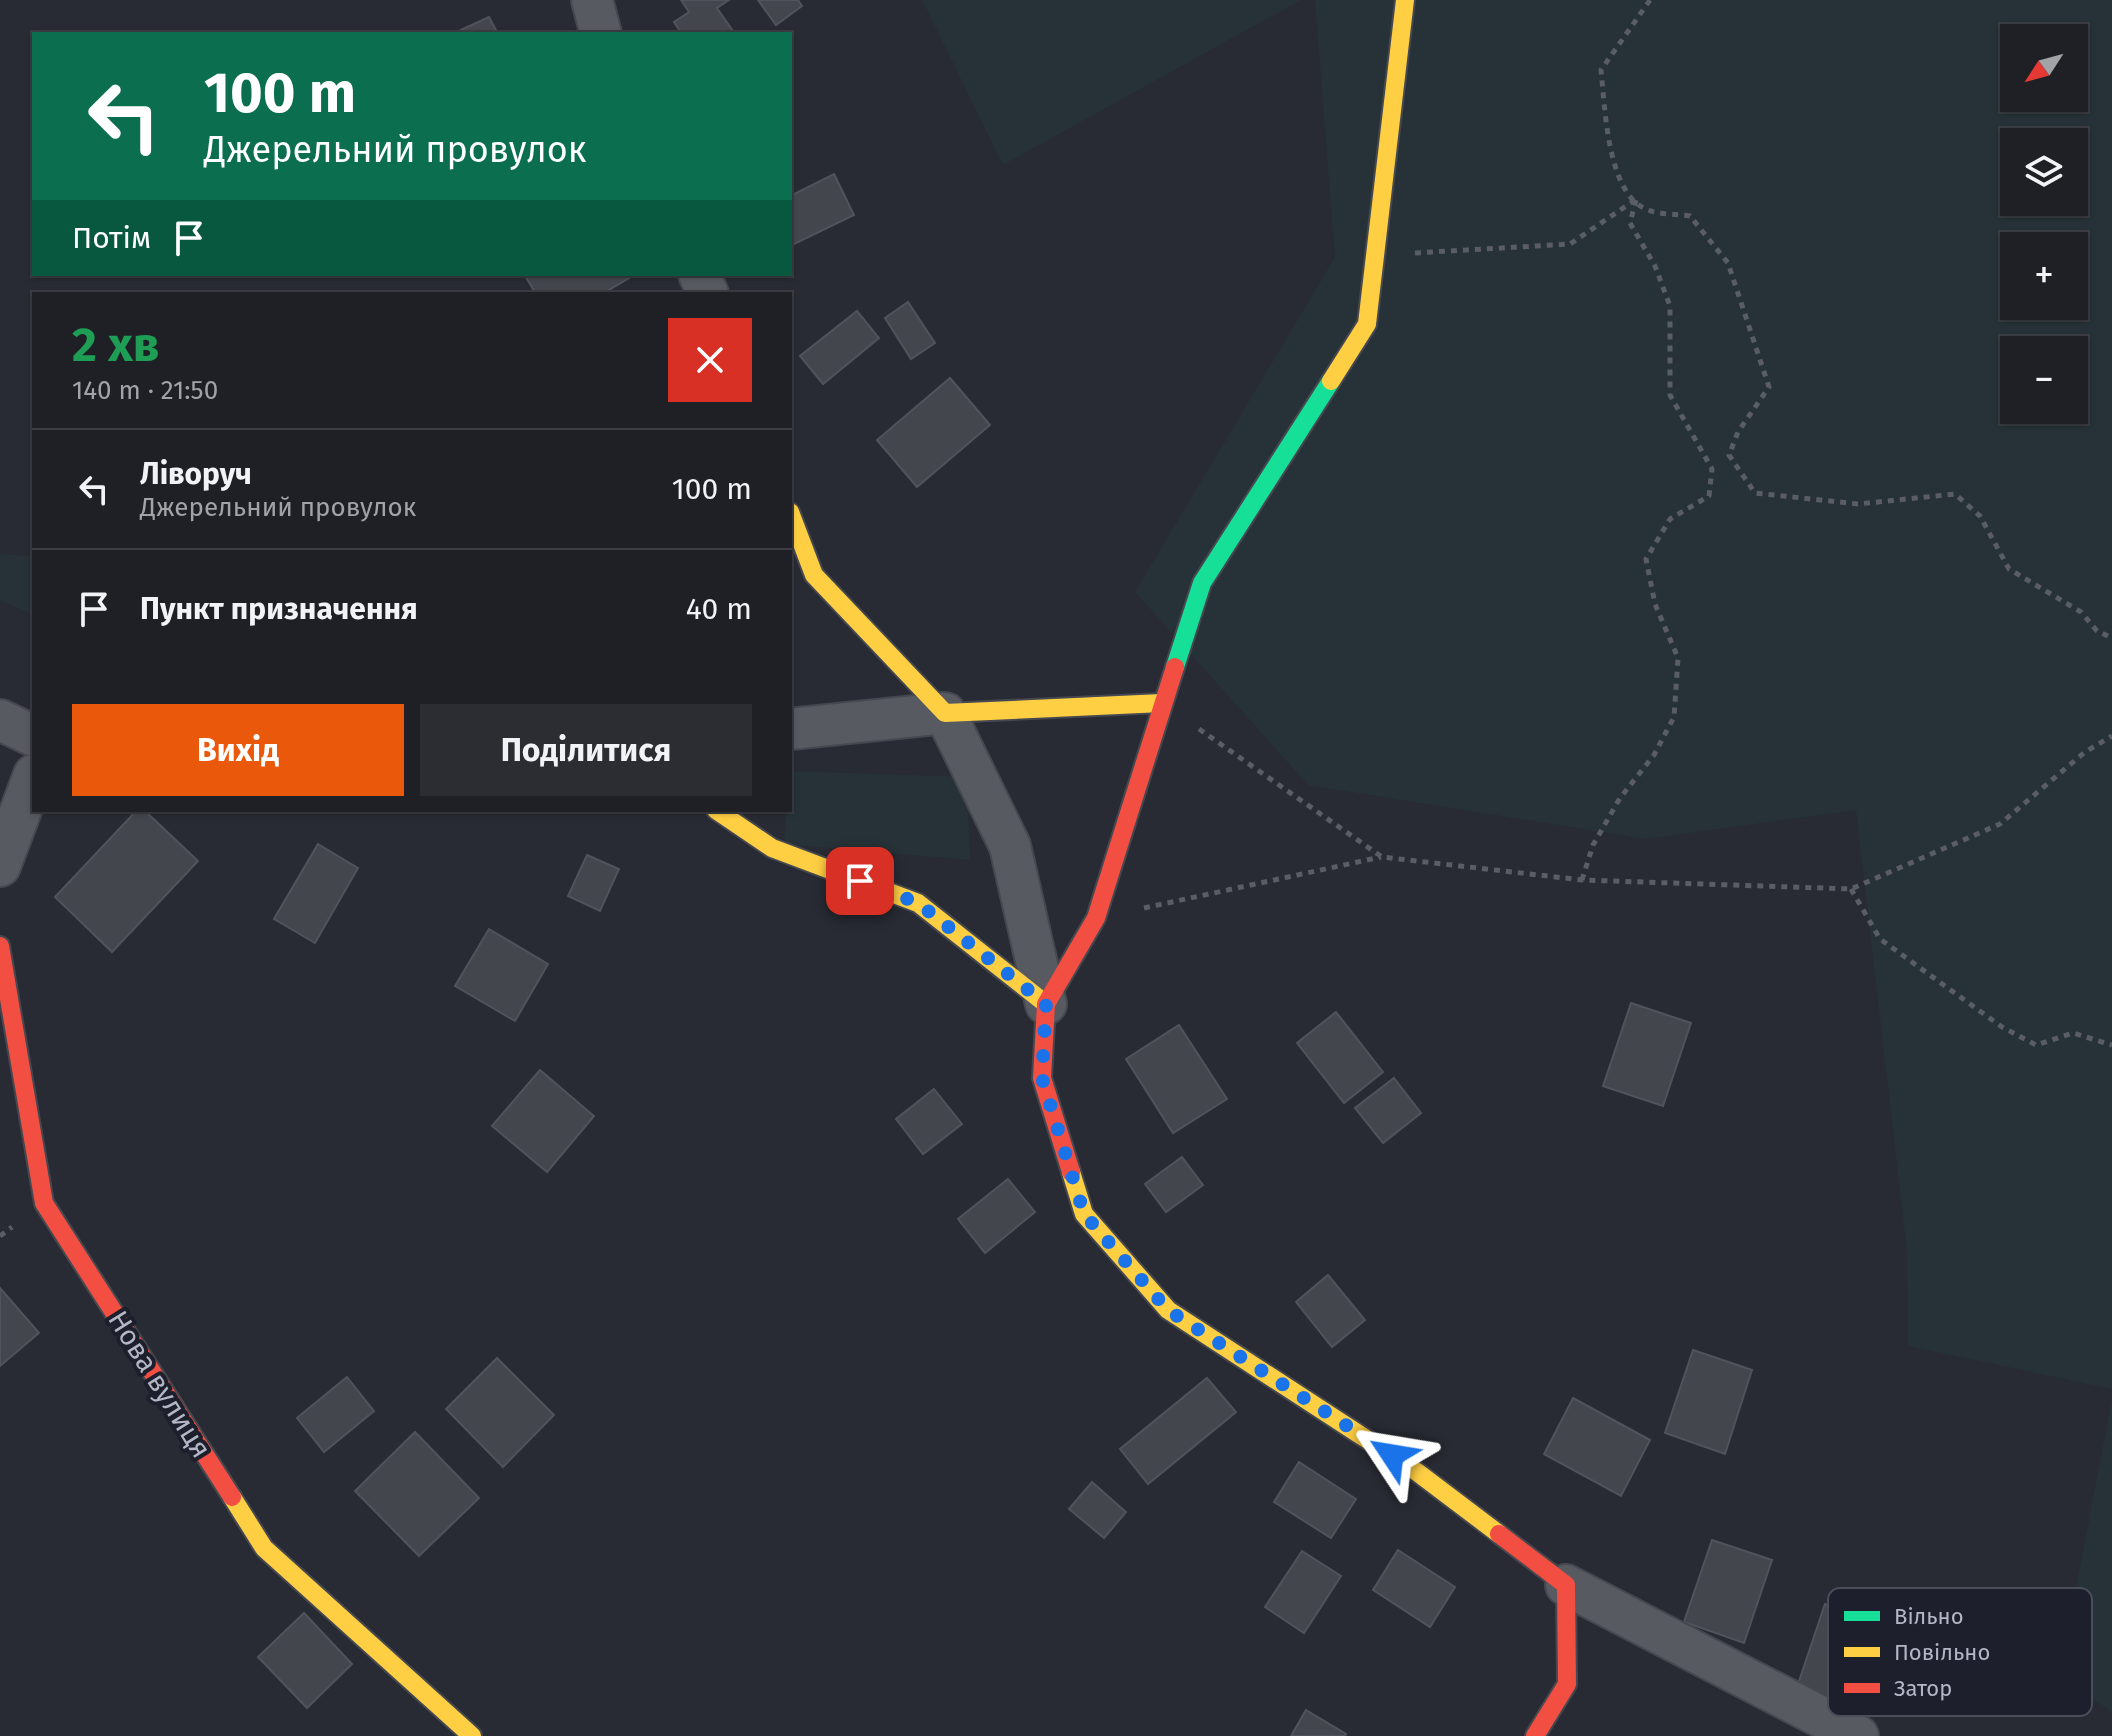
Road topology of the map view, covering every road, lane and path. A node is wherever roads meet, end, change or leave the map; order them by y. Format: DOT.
graph roads {
  1 [pos="592,0"];
  2 [pos="1405,0"];
  3 [pos="1650,0"];
  4 [pos="600,32"];
  5 [pos="1636,199"];
  6 [pos="1375,256"];
  7 [pos="792,517"];
  8 [pos="2112,638"];
  9 [pos="1162,703"];
  10 [pos="945,713"];
  11 [pos="0,720"];
  12 [pos="792,729"];
  13 [pos="32,735"];
  14 [pos="2112,736"];
  15 [pos="32,780"];
  16 [pos="719,812"];
  17 [pos="1382,857"];
  18 [pos="0,866"];
  19 [pos="1582,880"];
  20 [pos="1851,889"];
  21 [pos="1096,918"];
  22 [pos="0,946"];
  23 [pos="1046,1004"];
  24 [pos="2112,1045"];
  25 [pos="1566,1585"];
  26 [pos="472,1736"];
  27 [pos="1535,1736"];
  28 [pos="1858,1736"];
  1 -- 4 [label="street"];
  2 -- 6 [label="street"];
  3 -- 5 [label="path"];
  5 -- 6 [label="path"];
  5 -- 8 [label="path"];
  5 -- 19 [label="path"];
  6 -- 9 [label="street"];
  7 -- 10 [label="street"];
  9 -- 10 [label="street"];
  9 -- 17 [label="path"];
  9 -- 21 [label="street"];
  10 -- 12 [label="street"];
  10 -- 23 [label="street"];
  11 -- 13 [label="street"];
  14 -- 20 [label="path"];
  15 -- 18 [label="street"];
  16 -- 23 [label="street"];
  17 -- 19 [label="path"];
  17 -- 21 [label="path"];
  19 -- 20 [label="path"];
  20 -- 24 [label="path"];
  21 -- 23 [label="street"];
  22 -- 26 [label="street, Нова вулиця"];
  23 -- 25 [label="street"];
  25 -- 27 [label="street"];
  25 -- 28 [label="street"];
}
